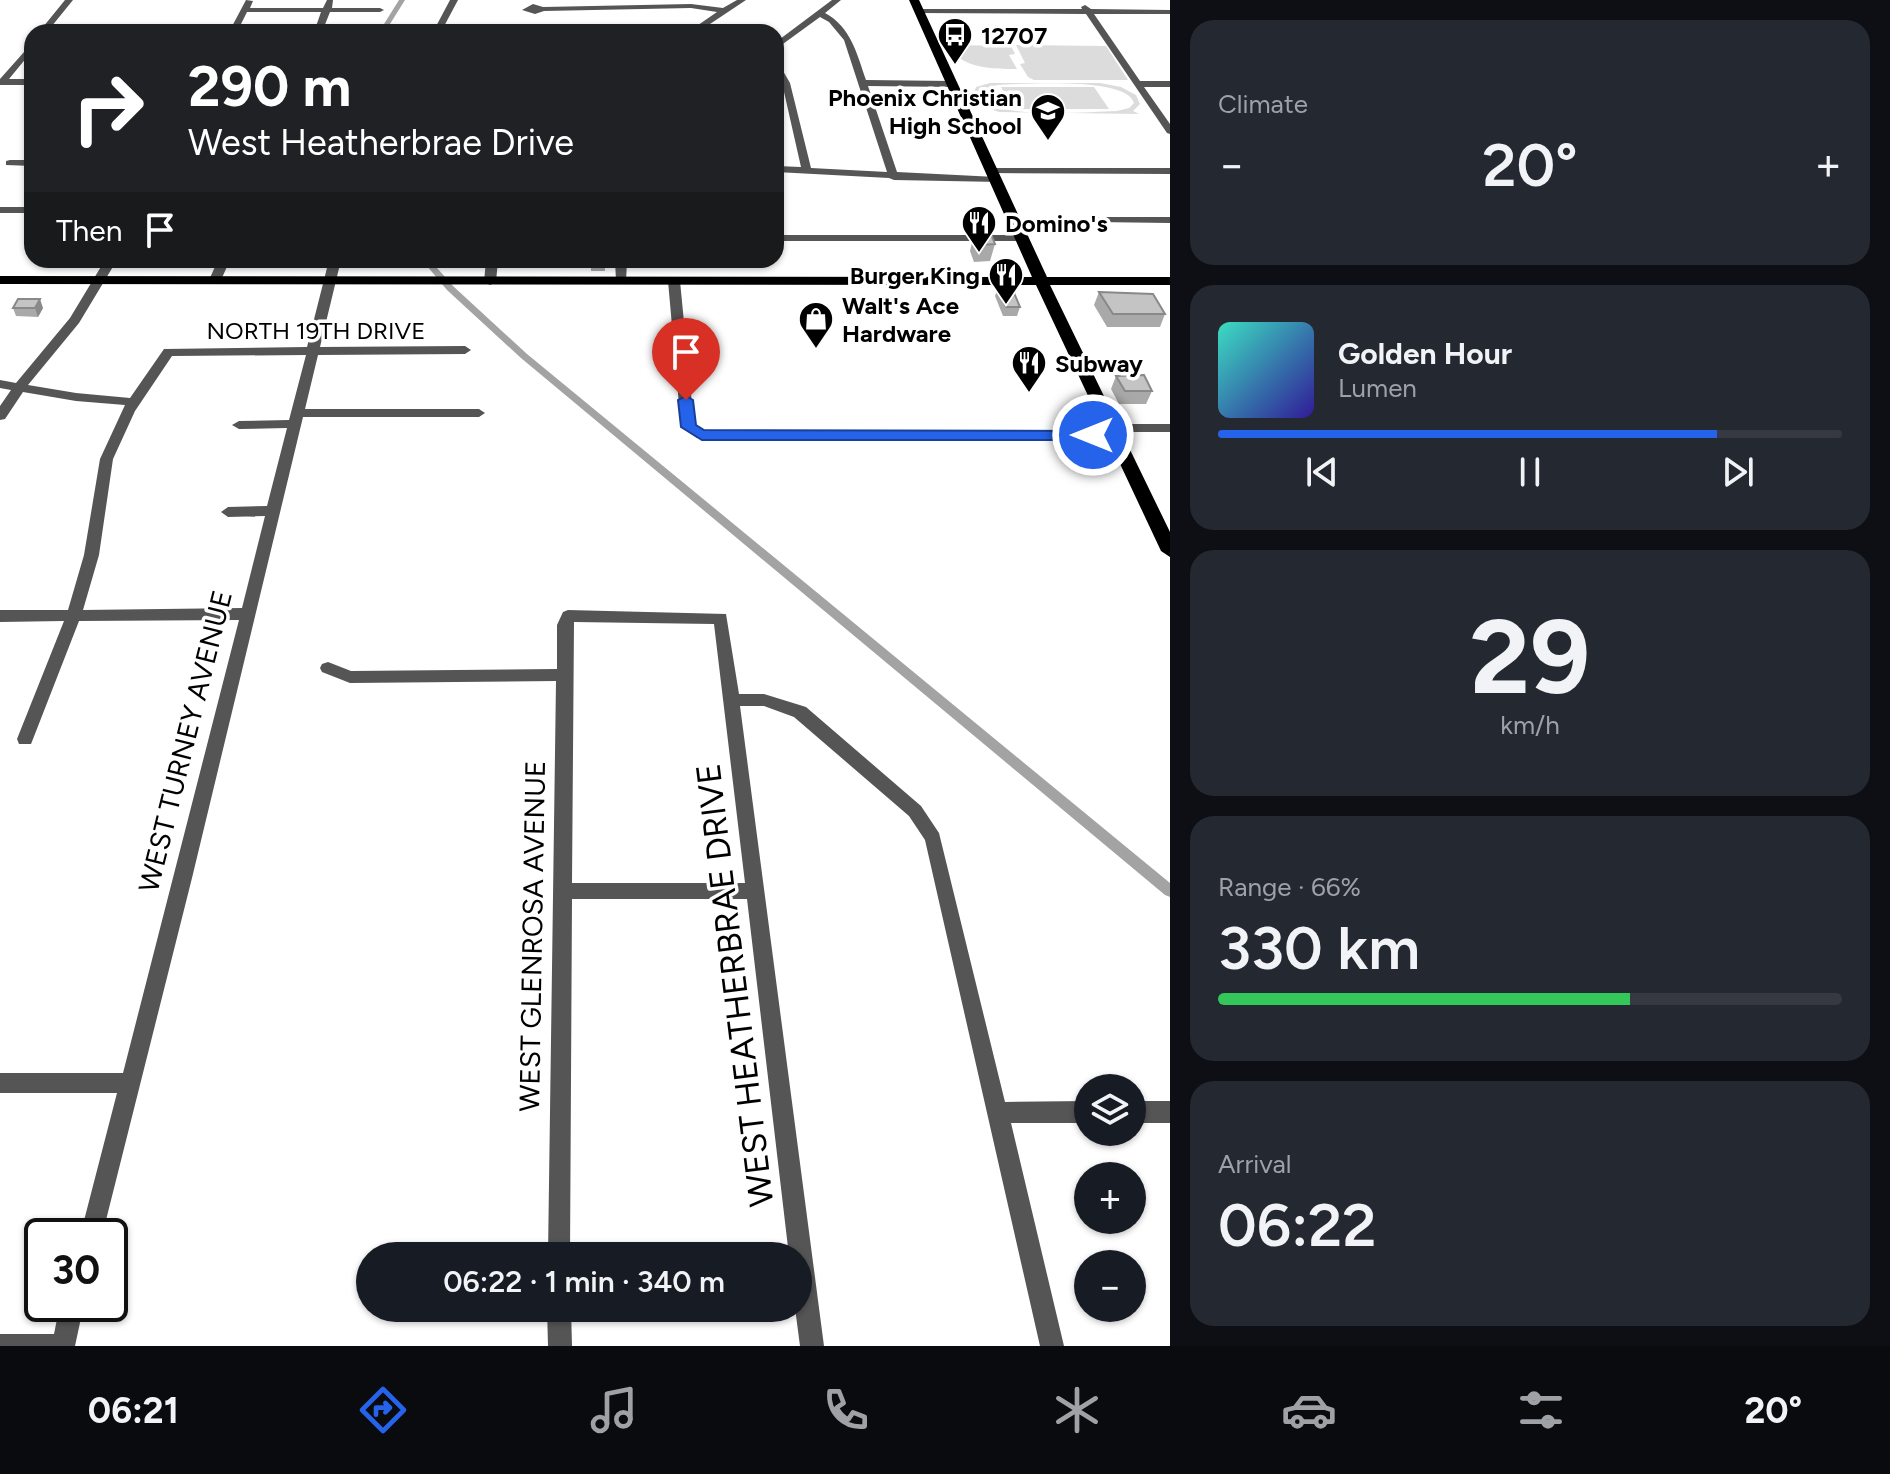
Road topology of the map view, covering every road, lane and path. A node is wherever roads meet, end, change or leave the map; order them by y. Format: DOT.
graph roads {
  1 [pos="69,0"];
  2 [pos="250,0"];
  3 [pos="331,0"];
  4 [pos="454,0"];
  5 [pos="742,0"];
  6 [pos="836,0"];
  7 [pos="1000,0"];
  8 [pos="1080,0"];
  9 [pos="1161,0"];
  10 [pos="916,5"];
  11 [pos="543,9"];
  12 [pos="245,10"];
  13 [pos="327,10"];
  14 [pos="380,10"];
  15 [pos="724,11"];
  16 [pos="1007,11"];
  17 [pos="1087,11"];
  18 [pos="1170,11"];
  19 [pos="819,13"];
  20 [pos="50,24"];
  21 [pos="237,24"];
  22 [pos="321,24"];
  23 [pos="441,24"];
  24 [pos="704,24"];
  25 [pos="784,40"];
  26 [pos="24,55"];
  27 [pos="784,80"];
  28 [pos="1,82"];
  29 [pos="24,82"];
  30 [pos="863,83"];
  31 [pos="952,84"];
  32 [pos="1138,84"];
  33 [pos="1170,84"];
  34 [pos="1170,131"];
  35 [pos="10,163"];
  36 [pos="24,163"];
  37 [pos="784,169"];
  38 [pos="807,170"];
  39 [pos="1170,171"];
  40 [pos="994,175"];
  41 [pos="894,177"];
  42 [pos="0,210"];
  43 [pos="24,210"];
  44 [pos="1099,220"];
  45 [pos="1170,220"];
  46 [pos="784,238"];
  47 [pos="1023,238"];
  48 [pos="106,268"];
  49 [pos="220,268"];
  50 [pos="333,268"];
  51 [pos="491,268"];
  52 [pos="621,268"];
  53 [pos="0,280"];
  54 [pos="98,280"];
  55 [pos="215,280"];
  56 [pos="330,281"];
  57 [pos="622,281"];
  58 [pos="674,281"];
  59 [pos="1041,281"];
  60 [pos="490,282"];
  61 [pos="1170,282"];
  62 [pos="465,350"];
  63 [pos="313,352"];
  64 [pos="0,384"];
  65 [pos="20,386"];
  66 [pos="133,402"];
  67 [pos="479,413"];
  68 [pos="0,416"];
  69 [pos="297,419"];
  70 [pos="239,425"];
  71 [pos="1170,428"];
  72 [pos="1114,433"];
  73 [pos="272,511"];
  74 [pos="228,512"];
  75 [pos="1170,551"];
  76 [pos="248,614"];
  77 [pos="73,615"];
  78 [pos="0,616"];
  79 [pos="568,616"];
  80 [pos="328,668"];
  81 [pos="564,675"];
  82 [pos="733,700"];
  83 [pos="25,739"];
  84 [pos="563,891"];
  85 [pos="756,891"];
  86 [pos="0,1083"];
  87 [pos="130,1083"];
  88 [pos="1074,1112"];
  89 [pos="1146,1112"];
  90 [pos="1170,1112"];
  91 [pos="998,1113"];
  92 [pos="96,1218"];
  93 [pos="559,1242"];
  94 [pos="67,1322"];
  95 [pos="559,1322"];
  96 [pos="0,1346"];
  97 [pos="61,1346"];
  98 [pos="560,1346"];
  99 [pos="812,1346"];
  100 [pos="1052,1346"];
  1 -- 20 [label="street"];
  2 -- 12 [label="street"];
  3 -- 13 [label="street"];
  4 -- 23 [label="street"];
  5 -- 15 [label="street"];
  6 -- 19 [label="street"];
  7 -- 16 [label="street"];
  8 -- 17 [label="street"];
  9 -- 18 [label="street"];
  10 -- 16 [label="street"];
  10 -- 31 [label="main road"];
  11 -- 15 [label="street"];
  12 -- 13 [label="street"];
  12 -- 21 [label="street"];
  13 -- 14 [label="street"];
  13 -- 22 [label="street"];
  15 -- 24 [label="street"];
  16 -- 17 [label="street"];
  17 -- 18 [label="street"];
  17 -- 32 [label="street"];
  19 -- 25 [label="street"];
  19 -- 30 [label="street"];
  26 -- 28 [label="street"];
  27 -- 38 [label="street"];
  28 -- 29 [label="street"];
  30 -- 31 [label="street"];
  30 -- 41 [label="street"];
  31 -- 40 [label="main road"];
  32 -- 33 [label="street"];
  32 -- 34 [label="street"];
  35 -- 36 [label="street"];
  37 -- 38 [label="street"];
  38 -- 41 [label="street"];
  39 -- 40 [label="street"];
  40 -- 41 [label="street"];
  40 -- 47 [label="main road"];
  42 -- 43 [label="street"];
  44 -- 45 [label="street"];
  46 -- 47 [label="street"];
  47 -- 59 [label="main road"];
  48 -- 54 [label="street"];
  49 -- 55 [label="street"];
  50 -- 56 [label="street, WEST TURNEY AVENUE"];
  51 -- 60 [label="street"];
  52 -- 57 [label="street"];
  53 -- 54 [label="main road"];
  54 -- 55 [label="main road"];
  54 -- 65 [label="street"];
  55 -- 56 [label="main road"];
  56 -- 60 [label="main road"];
  56 -- 63 [label="street, WEST TURNEY AVENUE"];
  57 -- 58 [label="main road"];
  57 -- 60 [label="main road"];
  58 -- 59 [label="main road"];
  58 -- 72 [label="street"];
  59 -- 61 [label="main road"];
  59 -- 72 [label="main road"];
  62 -- 63 [label="street, NORTH 19TH DRIVE"];
  63 -- 66 [label="street, NORTH 19TH DRIVE"];
  63 -- 69 [label="street, WEST TURNEY AVENUE"];
  64 -- 65 [label="street"];
  65 -- 66 [label="street"];
  65 -- 68 [label="street"];
  66 -- 77 [label="street"];
  67 -- 69 [label="street"];
  69 -- 70 [label="street"];
  69 -- 73 [label="street, WEST TURNEY AVENUE"];
  71 -- 72 [label="street"];
  72 -- 75 [label="main road"];
  73 -- 74 [label="street"];
  73 -- 76 [label="street, WEST TURNEY AVENUE"];
  76 -- 77 [label="street"];
  76 -- 87 [label="street, WEST TURNEY AVENUE"];
  77 -- 78 [label="street"];
  77 -- 83 [label="street"];
  79 -- 81 [label="street, WEST GLENROSA AVENUE"];
  79 -- 82 [label="street, WEST HEATHERBRAE DRIVE"];
  80 -- 81 [label="street"];
  81 -- 84 [label="street, WEST GLENROSA AVENUE"];
  82 -- 85 [label="street, WEST HEATHERBRAE DRIVE"];
  82 -- 91 [label="street"];
  84 -- 85 [label="street"];
  84 -- 93 [label="street, WEST GLENROSA AVENUE"];
  85 -- 99 [label="street, WEST HEATHERBRAE DRIVE"];
  86 -- 87 [label="street"];
  87 -- 92 [label="street, WEST TURNEY AVENUE"];
  88 -- 91 [label="street"];
  89 -- 90 [label="street"];
  91 -- 100 [label="street"];
  94 -- 97 [label="street"];
  95 -- 98 [label="street"];
  96 -- 97 [label="street"];
}
